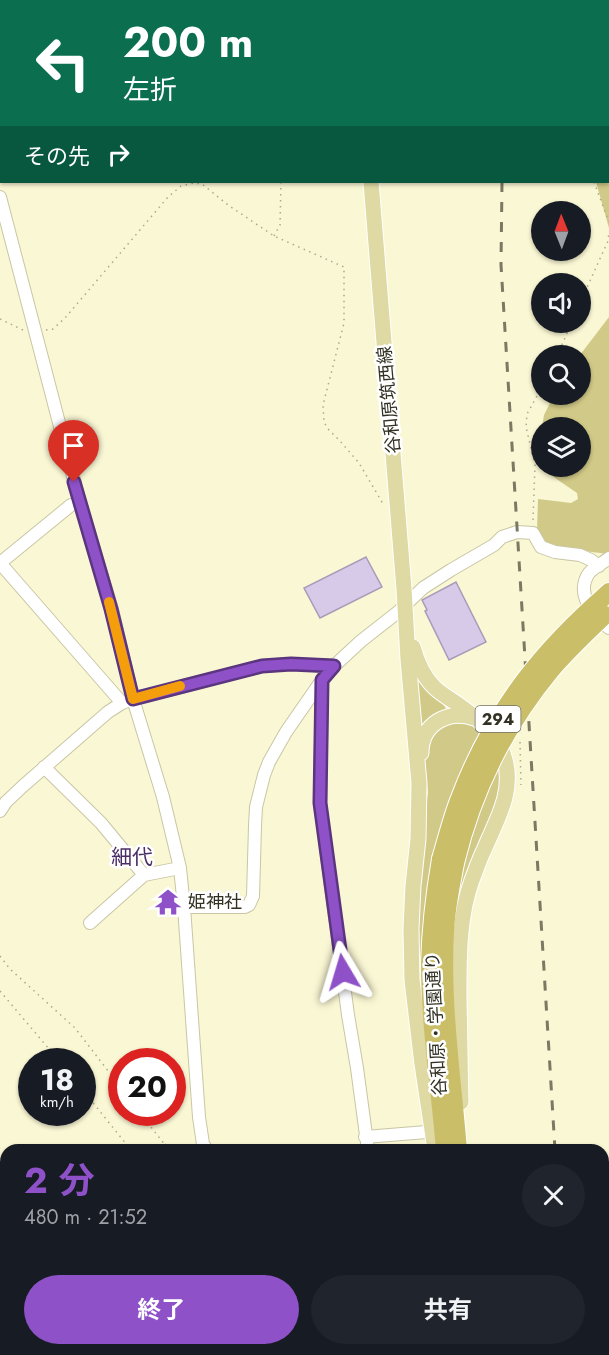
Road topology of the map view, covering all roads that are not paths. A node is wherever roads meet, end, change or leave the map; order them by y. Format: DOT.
graph roads {
  1 [pos="371,183"];
  2 [pos="0,197"];
  3 [pos="80,503"];
  4 [pos="604,562"];
  5 [pos="0,563"];
  6 [pos="606,610"];
  7 [pos="406,611"];
  8 [pos="334,666"];
  9 [pos="322,680"];
  10 [pos="128,701"];
  11 [pos="478,720"];
  12 [pos="44,767"];
  13 [pos="419,783"];
  14 [pos="2,803"];
  15 [pos="180,868"];
  16 [pos="144,875"];
  17 [pos="184,907"];
  18 [pos="90,923"];
  19 [pos="365,1137"];
  20 [pos="448,1137"];
  21 [pos="204,1144"];
  22 [pos="367,1144"];
  1 -- 7 [label="main road, 谷和原筑西線"];
  2 -- 3 [label="street"];
  3 -- 5 [label="street"];
  3 -- 10 [label="street"];
  4 -- 6 [label="street"];
  4 -- 7 [label="street"];
  5 -- 10 [label="street"];
  6 -- 20 [label="highway, 谷和原・学園通り / 294, bridge"];
  7 -- 8 [label="street"];
  7 -- 11 [label="main road"];
  7 -- 13 [label="main road"];
  8 -- 9 [label="street"];
  8 -- 10 [label="street"];
  9 -- 17 [label="street"];
  9 -- 19 [label="street"];
  10 -- 12 [label="street"];
  10 -- 15 [label="street"];
  11 -- 13 [label="main road"];
  11 -- 20 [label="main road"];
  12 -- 14 [label="street"];
  12 -- 16 [label="street"];
  13 -- 20 [label="main road"];
  15 -- 16 [label="street"];
  15 -- 17 [label="street"];
  16 -- 18 [label="street"];
  17 -- 21 [label="street"];
  19 -- 20 [label="street"];
  19 -- 22 [label="street"];
}
